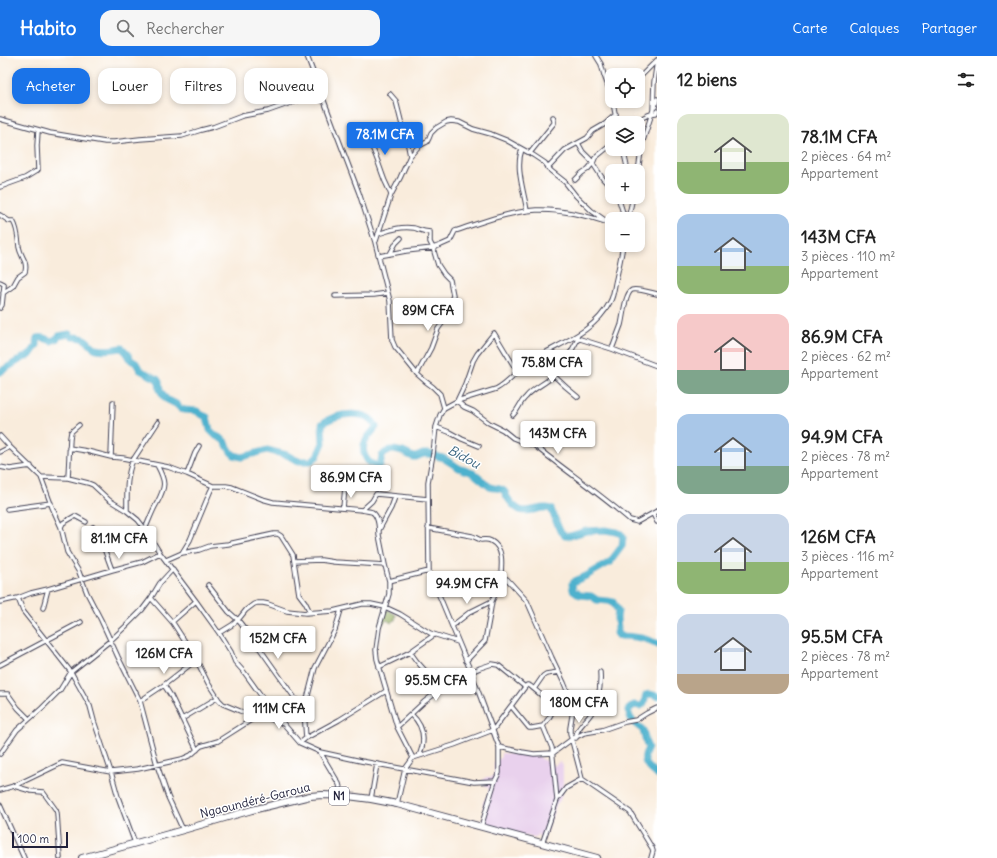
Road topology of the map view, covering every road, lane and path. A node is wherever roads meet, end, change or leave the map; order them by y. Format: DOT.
graph roads {
  1 [pos="307,56"];
  2 [pos="596,56"];
  3 [pos="312,68"];
  4 [pos="645,72"];
  5 [pos="605,78"];
  6 [pos="390,94"];
  7 [pos="657,99"];
  8 [pos="288,104"];
  9 [pos="325,104"];
  10 [pos="614,108"];
  11 [pos="657,111"];
  12 [pos="652,113"];
  13 [pos="616,114"];
  14 [pos="552,117"];
  15 [pos="645,118"];
  16 [pos="0,119"];
  17 [pos="38,131"];
  18 [pos="354,137"];
  19 [pos="578,143"];
  20 [pos="522,149"];
  21 [pos="605,150"];
  22 [pos="530,153"];
  23 [pos="410,156"];
  24 [pos="593,163"];
  25 [pos="639,164"];
  26 [pos="548,168"];
  27 [pos="574,180"];
  28 [pos="605,181"];
  29 [pos="0,187"];
  30 [pos="391,195"];
  31 [pos="527,211"];
  32 [pos="0,215"];
  33 [pos="605,220"];
  34 [pos="605,222"];
  35 [pos="378,234"];
  36 [pos="402,238"];
  37 [pos="375,242"];
  38 [pos="433,248"];
  39 [pos="622,252"];
  40 [pos="390,254"];
  41 [pos="379,256"];
  42 [pos="0,282"];
  43 [pos="3,293"];
  44 [pos="388,293"];
  45 [pos="657,294"];
  46 [pos="335,296"];
  47 [pos="0,308"];
  48 [pos="573,337"];
  49 [pos="578,339"];
  50 [pos="612,349"];
  51 [pos="536,359"];
  52 [pos="657,366"];
  53 [pos="517,371"];
  54 [pos="417,374"];
  55 [pos="554,376"];
  56 [pos="578,397"];
  57 [pos="457,401"];
  58 [pos="112,402"];
  59 [pos="444,408"];
  60 [pos="513,415"];
  61 [pos="158,422"];
  62 [pos="79,425"];
  63 [pos="436,427"];
  64 [pos="0,436"];
  65 [pos="199,446"];
  66 [pos="479,446"];
  67 [pos="10,447"];
  68 [pos="69,448"];
  69 [pos="0,452"];
  70 [pos="111,457"];
  71 [pos="133,460"];
  72 [pos="157,465"];
  73 [pos="31,466"];
  74 [pos="0,467"];
  75 [pos="187,474"];
  76 [pos="41,477"];
  77 [pos="68,478"];
  78 [pos="213,486"];
  79 [pos="344,488"];
  80 [pos="396,496"];
  81 [pos="428,499"];
  82 [pos="51,503"];
  83 [pos="343,508"];
  84 [pos="6,509"];
  85 [pos="362,510"];
  86 [pos="127,511"];
  87 [pos="657,511"];
  88 [pos="653,514"];
  89 [pos="86,522"];
  90 [pos="657,522"];
  91 [pos="61,527"];
  92 [pos="93,527"];
  93 [pos="428,528"];
  94 [pos="145,529"];
  95 [pos="379,530"];
  96 [pos="160,553"];
  97 [pos="182,553"];
  98 [pos="166,560"];
  99 [pos="294,561"];
  100 [pos="385,565"];
  101 [pos="172,569"];
  102 [pos="112,570"];
  103 [pos="429,571"];
  104 [pos="82,579"];
  105 [pos="389,581"];
  106 [pos="500,584"];
  107 [pos="208,585"];
  108 [pos="48,589"];
  109 [pos="18,598"];
  110 [pos="151,598"];
  111 [pos="196,601"];
  112 [pos="492,601"];
  113 [pos="0,602"];
  114 [pos="385,607"];
  115 [pos="43,608"];
  116 [pos="341,610"];
  117 [pos="310,612"];
  118 [pos="238,620"];
  119 [pos="81,622"];
  120 [pos="172,622"];
  121 [pos="452,626"];
  122 [pos="218,633"];
  123 [pos="434,635"];
  124 [pos="111,640"];
  125 [pos="46,641"];
  126 [pos="458,642"];
  127 [pos="410,652"];
  128 [pos="196,660"];
  129 [pos="466,661"];
  130 [pos="0,665"];
  131 [pos="379,667"];
  132 [pos="470,671"];
  133 [pos="71,672"];
  134 [pos="559,672"];
  135 [pos="600,672"];
  136 [pos="164,685"];
  137 [pos="444,686"];
  138 [pos="525,686"];
  139 [pos="534,689"];
  140 [pos="386,691"];
  141 [pos="0,694"];
  142 [pos="217,698"];
  143 [pos="140,701"];
  144 [pos="511,706"];
  145 [pos="270,708"];
  146 [pos="657,708"];
  147 [pos="304,711"];
  148 [pos="411,714"];
  149 [pos="258,716"];
  150 [pos="29,719"];
  151 [pos="182,719"];
  152 [pos="285,725"];
  153 [pos="543,726"];
  154 [pos="397,728"];
  155 [pos="493,730"];
  156 [pos="306,738"];
  157 [pos="574,738"];
  158 [pos="300,743"];
  159 [pos="499,747"];
  160 [pos="197,750"];
  161 [pos="1,751"];
  162 [pos="320,752"];
  163 [pos="552,753"];
  164 [pos="419,756"];
  165 [pos="413,758"];
  166 [pos="377,764"];
  167 [pos="157,765"];
  168 [pos="406,769"];
  169 [pos="111,772"];
  170 [pos="582,779"];
  171 [pos="495,781"];
  172 [pos="14,786"];
  173 [pos="0,790"];
  174 [pos="335,796"];
  175 [pos="371,799"];
  176 [pos="557,800"];
  177 [pos="397,804"];
  178 [pos="0,805"];
  179 [pos="481,827"];
  180 [pos="183,830"];
  181 [pos="135,843"];
  182 [pos="542,844"];
  183 [pos="24,858"];
  184 [pos="60,858"];
  185 [pos="82,858"];
  186 [pos="597,858"];
  187 [pos="652,858"];
  1 -- 3 [label="street"];
  2 -- 5 [label="street"];
  4 -- 12 [label="street"];
  6 -- 23 [label="street"];
  7 -- 12 [label="street"];
  8 -- 17 [label="street"];
  9 -- 37 [label="street"];
  10 -- 13 [label="street"];
  11 -- 12 [label="street"];
  12 -- 15 [label="street"];
  12 -- 25 [label="street"];
  13 -- 19 [label="street"];
  14 -- 22 [label="street"];
  16 -- 17 [label="street"];
  17 -- 29 [label="street"];
  18 -- 30 [label="street"];
  19 -- 24 [label="street"];
  19 -- 26 [label="street"];
  20 -- 22 [label="street"];
  20 -- 23 [label="street"];
  20 -- 31 [label="street"];
  21 -- 24 [label="street"];
  22 -- 26 [label="street"];
  23 -- 30 [label="street"];
  24 -- 27 [label="street"];
  24 -- 28 [label="street"];
  26 -- 33 [label="street"];
  30 -- 35 [label="street"];
  31 -- 34 [label="street"];
  31 -- 38 [label="street"];
  32 -- 43 [label="street"];
  35 -- 37 [label="street"];
  35 -- 38 [label="street"];
  36 -- 40 [label="street"];
  37 -- 41 [label="street"];
  38 -- 40 [label="street"];
  38 -- 54 [label="street"];
  39 -- 48 [label="street"];
  40 -- 41 [label="street"];
  41 -- 44 [label="street"];
  42 -- 43 [label="street"];
  43 -- 47 [label="street"];
  44 -- 46 [label="street"];
  44 -- 54 [label="street"];
  45 -- 50 [label="street"];
  48 -- 49 [label="street"];
  48 -- 51 [label="street"];
  49 -- 50 [label="street"];
  49 -- 55 [label="street"];
  50 -- 52 [label="street"];
  51 -- 53 [label="street"];
  51 -- 55 [label="street"];
  53 -- 57 [label="street"];
  53 -- 57 [label="street"];
  54 -- 59 [label="street"];
  55 -- 56 [label="street"];
  55 -- 60 [label="street"];
  57 -- 59 [label="street"];
  57 -- 88 [label="street"];
  58 -- 70 [label="street"];
  59 -- 63 [label="street"];
  61 -- 71 [label="street"];
  62 -- 68 [label="street"];
  63 -- 66 [label="street"];
  63 -- 81 [label="street"];
  64 -- 67 [label="street"];
  65 -- 75 [label="street"];
  67 -- 69 [label="street"];
  67 -- 73 [label="street"];
  68 -- 70 [label="street"];
  68 -- 77 [label="street"];
  70 -- 71 [label="street"];
  71 -- 72 [label="street"];
  71 -- 86 [label="street"];
  72 -- 75 [label="street"];
  72 -- 94 [label="street"];
  73 -- 74 [label="street"];
  73 -- 76 [label="street"];
  75 -- 78 [label="street"];
  76 -- 77 [label="street"];
  76 -- 82 [label="street"];
  77 -- 86 [label="street"];
  78 -- 83 [label="street"];
  78 -- 97 [label="street"];
  79 -- 83 [label="street"];
  80 -- 81 [label="street"];
  80 -- 85 [label="street"];
  80 -- 95 [label="street"];
  81 -- 93 [label="street"];
  82 -- 84 [label="street"];
  82 -- 91 [label="street"];
  83 -- 85 [label="street"];
  85 -- 95 [label="street"];
  86 -- 94 [label="street"];
  87 -- 88 [label="street"];
  88 -- 90 [label="street"];
  89 -- 91 [label="street"];
  91 -- 104 [label="street"];
  92 -- 102 [label="street"];
  93 -- 103 [label="street"];
  93 -- 106 [label="street"];
  94 -- 96 [label="street"];
  95 -- 100 [label="street"];
  96 -- 98 [label="street"];
  96 -- 102 [label="street"];
  97 -- 98 [label="street"];
  97 -- 99 [label="street"];
  98 -- 101 [label="street"];
  99 -- 100 [label="street"];
  99 -- 117 [label="street"];
  100 -- 105 [label="street"];
  101 -- 110 [label="street"];
  101 -- 111 [label="street"];
  102 -- 104 [label="street"];
  103 -- 105 [label="street"];
  103 -- 121 [label="street"];
  104 -- 108 [label="street"];
  104 -- 124 [label="street"];
  105 -- 114 [label="street"];
  106 -- 112 [label="street"];
  106 -- 134 [label="street"];
  107 -- 118 [label="street"];
  108 -- 109 [label="street"];
  108 -- 115 [label="street"];
  109 -- 113 [label="street"];
  109 -- 125 [label="street"];
  110 -- 120 [label="street"];
  110 -- 124 [label="street"];
  111 -- 120 [label="street"];
  111 -- 122 [label="street"];
  112 -- 121 [label="street"];
  112 -- 129 [label="street"];
  114 -- 116 [label="street"];
  114 -- 123 [label="street"];
  114 -- 131 [label="street"];
  116 -- 117 [label="street"];
  116 -- 147 [label="street"];
  117 -- 118 [label="street"];
  118 -- 122 [label="street"];
  118 -- 147 [label="street"];
  119 -- 125 [label="street"];
  120 -- 128 [label="street"];
  121 -- 126 [label="street"];
  122 -- 145 [label="street"];
  123 -- 126 [label="street"];
  123 -- 127 [label="street"];
  124 -- 133 [label="street"];
  124 -- 143 [label="street"];
  125 -- 130 [label="street"];
  125 -- 133 [label="street"];
  126 -- 129 [label="street"];
  127 -- 131 [label="street"];
  127 -- 137 [label="street"];
  128 -- 136 [label="street"];
  128 -- 142 [label="street"];
  129 -- 132 [label="street"];
  131 -- 140 [label="street"];
  132 -- 137 [label="street"];
  132 -- 138 [label="street"];
  132 -- 155 [label="street"];
  133 -- 150 [label="street"];
  133 -- 169 [label="street"];
  134 -- 139 [label="street"];
  134 -- 157 [label="street"];
  135 -- 157 [label="street"];
  136 -- 143 [label="street"];
  136 -- 151 [label="street"];
  137 -- 148 [label="street"];
  138 -- 139 [label="street"];
  138 -- 144 [label="street"];
  139 -- 153 [label="street"];
  140 -- 154 [label="street"];
  140 -- 156 [label="street"];
  141 -- 150 [label="street"];
  142 -- 149 [label="street"];
  142 -- 151 [label="street"];
  143 -- 167 [label="street"];
  144 -- 153 [label="street"];
  144 -- 155 [label="street"];
  145 -- 149 [label="street"];
  145 -- 152 [label="street"];
  146 -- 157 [label="street"];
  147 -- 156 [label="street"];
  148 -- 154 [label="street"];
  148 -- 164 [label="street"];
  149 -- 152 [label="street"];
  149 -- 160 [label="street"];
  150 -- 161 [label="street"];
  151 -- 160 [label="street"];
  152 -- 158 [label="street"];
  153 -- 163 [label="street"];
  154 -- 165 [label="street"];
  155 -- 159 [label="street"];
  155 -- 164 [label="street"];
  156 -- 158 [label="street"];
  157 -- 163 [label="street"];
  157 -- 170 [label="street"];
  158 -- 162 [label="street"];
  159 -- 163 [label="street"];
  159 -- 171 [label="street"];
  160 -- 167 [label="street"];
  162 -- 166 [label="street"];
  162 -- 174 [label="street"];
  163 -- 176 [label="street"];
  164 -- 165 [label="street"];
  165 -- 168 [label="street"];
  166 -- 168 [label="street"];
  166 -- 175 [label="street"];
  167 -- 169 [label="street"];
  167 -- 180 [label="street"];
  168 -- 171 [label="street"];
  168 -- 177 [label="street"];
  169 -- 172 [label="street"];
  169 -- 181 [label="street"];
  170 -- 176 [label="street"];
  170 -- 187 [label="street"];
  171 -- 179 [label="street"];
  172 -- 173 [label="street"];
  172 -- 184 [label="street"];
  174 -- 175 [label="highway, Ngaoundéré-Garoua / N1"];
  174 -- 180 [label="highway, Ngaoundéré-Garoua / N1"];
  175 -- 177 [label="highway, Ngaoundéré-Garoua / N1"];
  176 -- 182 [label="street"];
  177 -- 179 [label="highway, Ngaoundéré-Garoua / N1"];
  178 -- 183 [label="street"];
  179 -- 182 [label="highway, Ngaoundéré-Garoua / N1"];
  180 -- 181 [label="highway, Ngaoundéré-Garoua / N1"];
  181 -- 185 [label="highway, Ngaoundéré-Garoua / N1"];
  182 -- 186 [label="highway, Ngaoundéré-Garoua / N1"];
}
